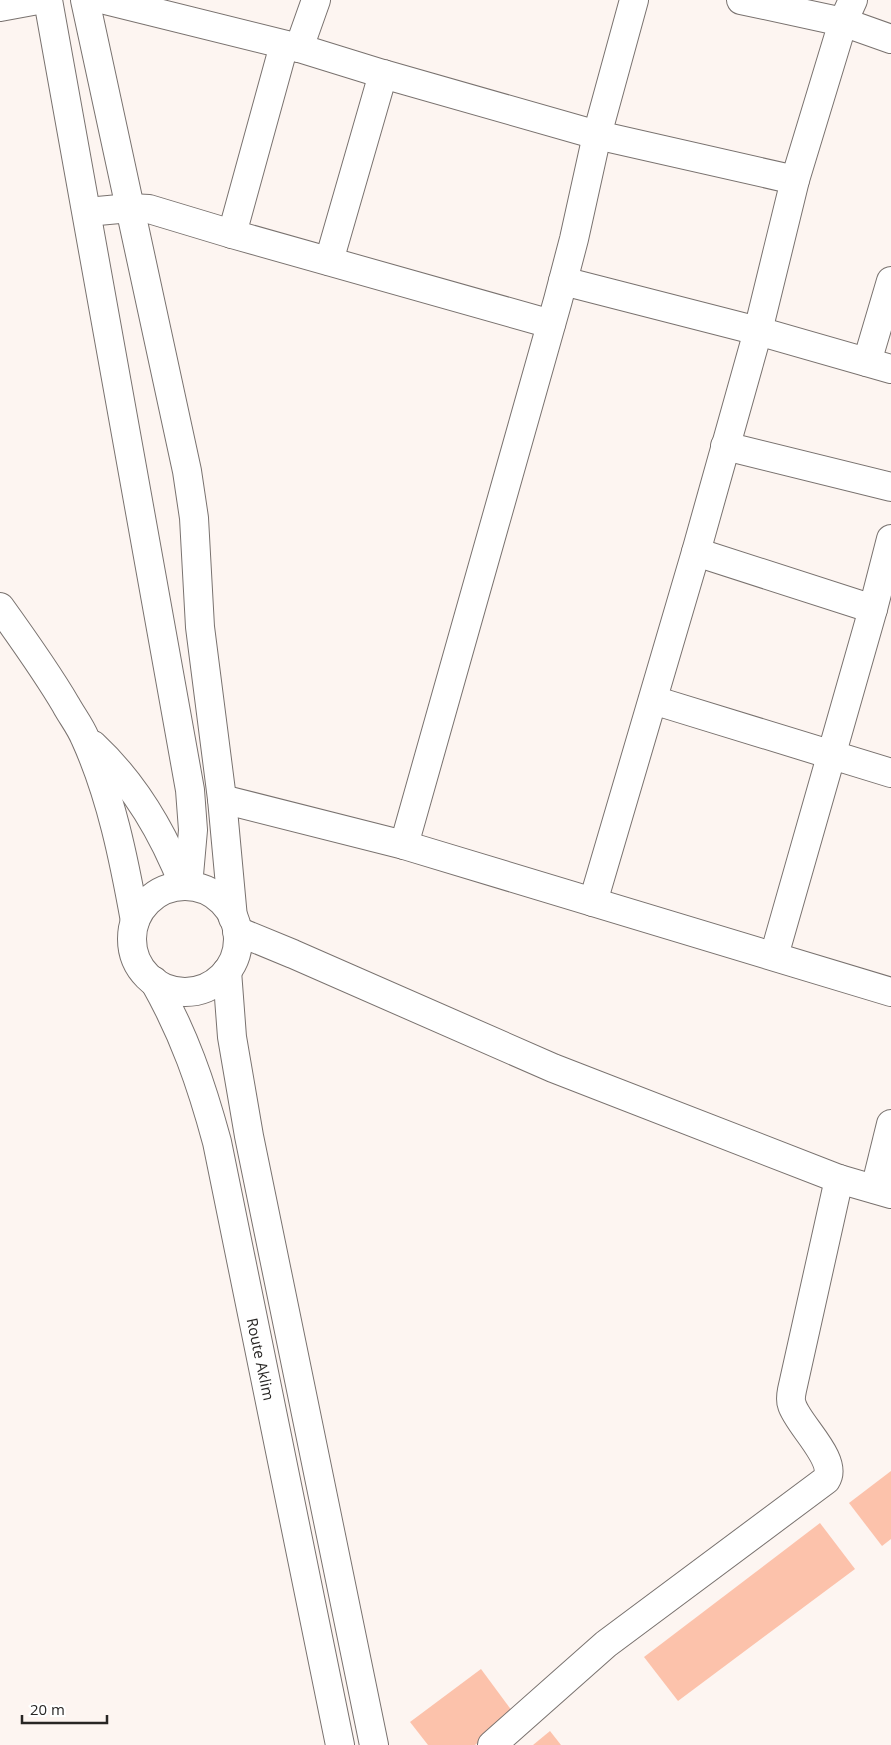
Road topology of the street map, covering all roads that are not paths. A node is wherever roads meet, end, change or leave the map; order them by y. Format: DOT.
graph roads {
  1 [pos="38,0"];
  2 [pos="48,0"];
  3 [pos="85,0"];
  4 [pos="105,0"];
  5 [pos="316,0"];
  6 [pos="634,0"];
  7 [pos="753,2"];
  8 [pos="0,6"];
  9 [pos="848,11"];
  10 [pos="891,39"];
  11 [pos="292,46"];
  12 [pos="384,74"];
  13 [pos="597,135"];
  14 [pos="795,180"];
  15 [pos="130,208"];
  16 [pos="87,212"];
  17 [pos="232,234"];
  18 [pos="329,261"];
  19 [pos="562,281"];
  20 [pos="891,281"];
  21 [pos="551,324"];
  22 [pos="758,331"];
  23 [pos="879,365"];
  24 [pos="725,446"];
  25 [pos="891,487"];
  26 [pos="891,539"];
  27 [pos="696,552"];
  28 [pos="0,607"];
  29 [pos="873,609"];
  30 [pos="653,700"];
  31 [pos="85,737"];
  32 [pos="832,756"];
  33 [pos="891,773"];
  34 [pos="222,800"];
  35 [pos="193,830"];
  36 [pos="162,835"];
  37 [pos="404,846"];
  38 [pos="186,886"];
  39 [pos="593,902"];
  40 [pos="135,921"];
  41 [pos="235,925"];
  42 [pos="774,956"];
  43 [pos="227,971"];
  44 [pos="154,981"];
  45 [pos="891,992"];
  46 [pos="891,1124"];
  47 [pos="839,1179"];
  48 [pos="883,1191"];
  49 [pos="340,1745"];
  50 [pos="374,1745"];
  51 [pos="492,1745"];
  1 -- 8 [label="street"];
  2 -- 16 [label="street"];
  3 -- 15 [label="street"];
  4 -- 11 [label="street"];
  5 -- 11 [label="street"];
  6 -- 13 [label="street"];
  7 -- 9 [label="street"];
  9 -- 10 [label="street"];
  9 -- 14 [label="street"];
  11 -- 12 [label="street"];
  11 -- 17 [label="street"];
  12 -- 13 [label="street"];
  12 -- 18 [label="street"];
  13 -- 14 [label="street"];
  13 -- 19 [label="street"];
  14 -- 22 [label="street"];
  15 -- 16 [label="street"];
  15 -- 17 [label="street"];
  15 -- 34 [label="street"];
  16 -- 35 [label="street"];
  17 -- 18 [label="street"];
  18 -- 21 [label="street"];
  19 -- 21 [label="street"];
  19 -- 22 [label="street"];
  20 -- 23 [label="street"];
  21 -- 37 [label="street"];
  22 -- 23 [label="street"];
  22 -- 24 [label="street"];
  24 -- 25 [label="street"];
  24 -- 27 [label="street"];
  26 -- 29 [label="street"];
  27 -- 29 [label="street"];
  27 -- 30 [label="street"];
  28 -- 31 [label="street"];
  29 -- 32 [label="street"];
  30 -- 32 [label="street"];
  30 -- 39 [label="street"];
  31 -- 36 [label="street"];
  31 -- 40 [label="street"];
  32 -- 33 [label="street"];
  32 -- 42 [label="street"];
  34 -- 37 [label="street"];
  34 -- 41 [label="street"];
  35 -- 36 [label="street"];
  35 -- 38 [label="street"];
  36 -- 38 [label="street"];
  37 -- 39 [label="street"];
  38 -- 40 [label="street"];
  38 -- 41 [label="street"];
  39 -- 42 [label="street"];
  40 -- 44 [label="street"];
  41 -- 43 [label="street"];
  41 -- 47 [label="street"];
  42 -- 45 [label="street"];
  43 -- 44 [label="street"];
  43 -- 50 [label="street"];
  44 -- 49 [label="street, Route Aklim"];
  46 -- 48 [label="street"];
  47 -- 48 [label="street"];
  47 -- 51 [label="street"];
}
